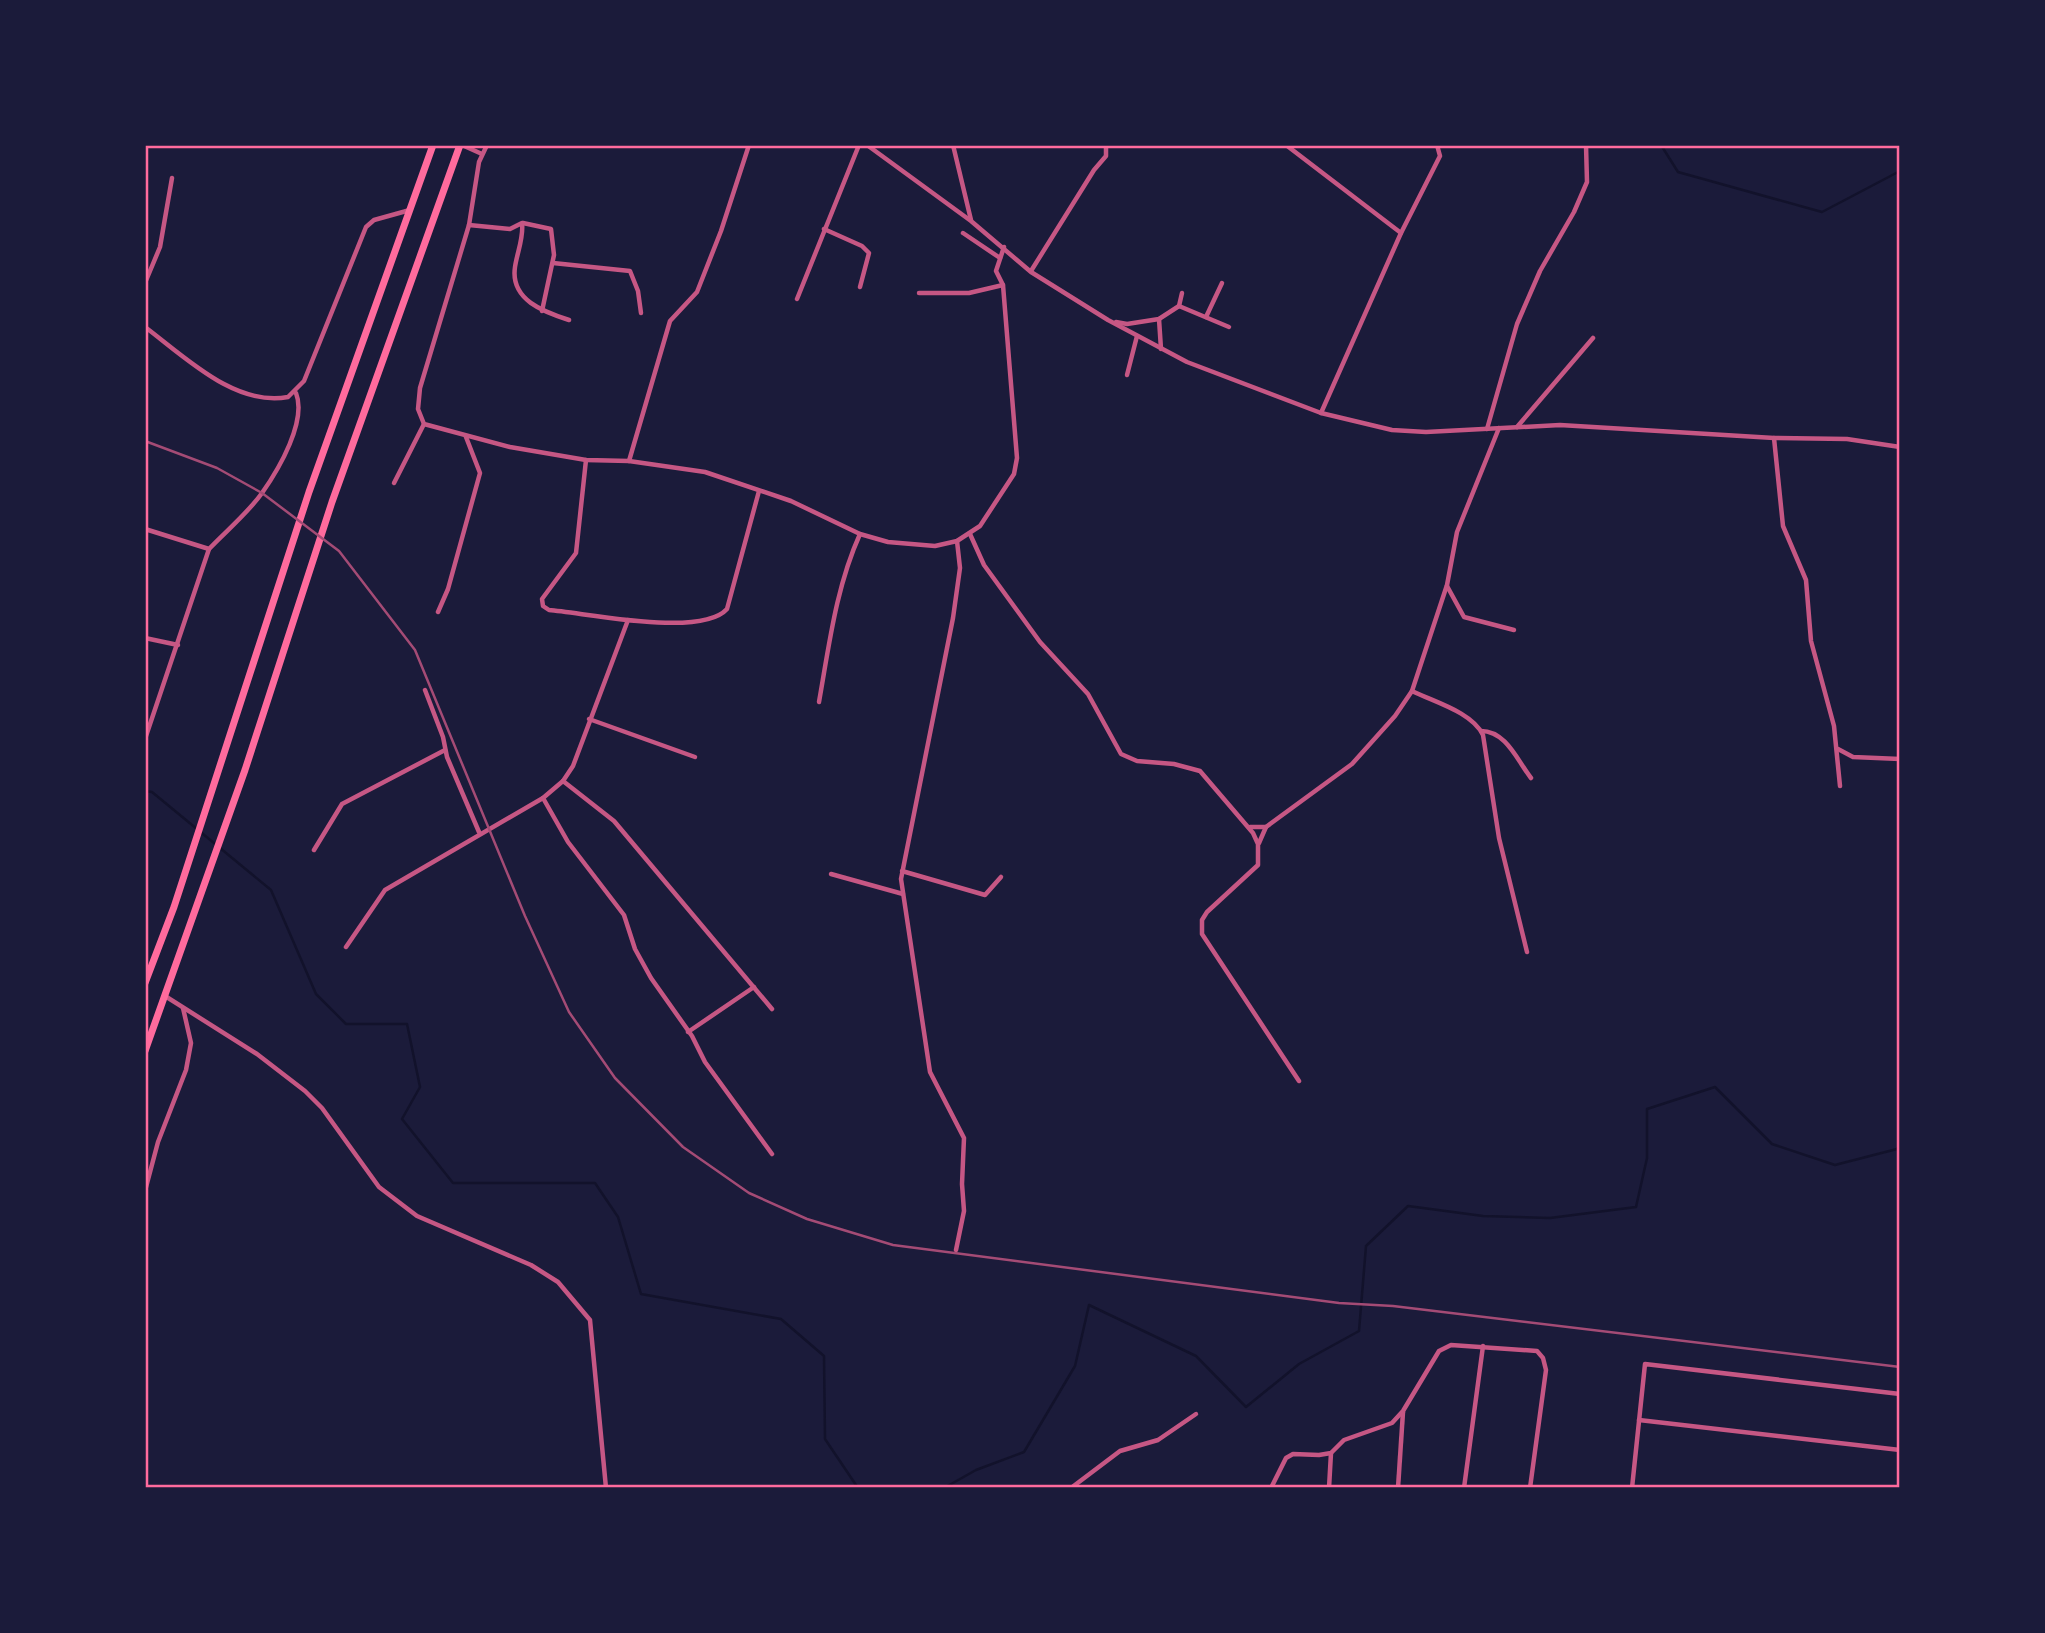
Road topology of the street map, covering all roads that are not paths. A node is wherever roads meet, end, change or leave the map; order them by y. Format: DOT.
graph roads {
  1 [pos="433,145"];
  2 [pos="461,145"];
  3 [pos="486,145"];
  4 [pos="749,145"];
  5 [pos="859,145"];
  6 [pos="867,145"];
  7 [pos="954,145"];
  8 [pos="1106,145"];
  9 [pos="1286,145"];
  10 [pos="1437,145"];
  11 [pos="1586,145"];
  12 [pos="482,154"];
  13 [pos="172,178"];
  14 [pos="410,211"];
  15 [pos="971,221"];
  16 [pos="522,223"];
  17 [pos="469,225"];
  18 [pos="824,229"];
  19 [pos="964,233"];
  20 [pos="1401,233"];
  21 [pos="1004,247"];
  22 [pos="1000,258"];
  23 [pos="553,263"];
  24 [pos="1031,272"];
  25 [pos="145,283"];
  26 [pos="1222,283"];
  27 [pos="1003,285"];
  28 [pos="860,287"];
  29 [pos="919,293"];
  30 [pos="1182,293"];
  31 [pos="797,299"];
  32 [pos="1179,306"];
  33 [pos="542,311"];
  34 [pos="641,313"];
  35 [pos="1206,317"];
  36 [pos="569,320"];
  37 [pos="1108,320"];
  38 [pos="1159,320"];
  39 [pos="145,327"];
  40 [pos="1228,327"];
  41 [pos="1137,335"];
  42 [pos="1593,338"];
  43 [pos="1161,349"];
  44 [pos="1127,375"];
  45 [pos="296,393"];
  46 [pos="1321,413"];
  47 [pos="424,424"];
  48 [pos="1516,427"];
  49 [pos="1487,429"];
  50 [pos="1499,429"];
  51 [pos="466,436"];
  52 [pos="1774,438"];
  53 [pos="1900,447"];
  54 [pos="586,460"];
  55 [pos="629,461"];
  56 [pos="394,483"];
  57 [pos="759,491"];
  58 [pos="145,529"];
  59 [pos="860,534"];
  60 [pos="970,534"];
  61 [pos="957,541"];
  62 [pos="209,549"];
  63 [pos="1447,585"];
  64 [pos="439,612"];
  65 [pos="628,620"];
  66 [pos="1514,630"];
  67 [pos="145,638"];
  68 [pos="178,645"];
  69 [pos="425,690"];
  70 [pos="1412,691"];
  71 [pos="819,702"];
  72 [pos="589,719"];
  73 [pos="1481,731"];
  74 [pos="145,739"];
  75 [pos="1837,749"];
  76 [pos="445,750"];
  77 [pos="695,757"];
  78 [pos="1900,759"];
  79 [pos="1531,778"];
  80 [pos="563,781"];
  81 [pos="1840,786"];
  82 [pos="543,798"];
  83 [pos="1249,827"];
  84 [pos="1266,827"];
  85 [pos="480,832"];
  86 [pos="1258,844"];
  87 [pos="314,850"];
  88 [pos="902,871"];
  89 [pos="831,874"];
  90 [pos="1001,877"];
  91 [pos="904,895"];
  92 [pos="346,947"];
  93 [pos="1527,952"];
  94 [pos="145,983"];
  95 [pos="754,987"];
  96 [pos="165,996"];
  97 [pos="183,1007"];
  98 [pos="772,1009"];
  99 [pos="688,1031"];
  100 [pos="145,1051"];
  101 [pos="1300,1081"];
  102 [pos="772,1154"];
  103 [pos="145,1191"];
  104 [pos="956,1250"];
  105 [pos="1483,1346"];
  106 [pos="1900,1394"];
  107 [pos="1403,1411"];
  108 [pos="1196,1414"];
  109 [pos="1639,1420"];
  110 [pos="1900,1450"];
  111 [pos="1331,1453"];
  112 [pos="606,1488"];
  113 [pos="1072,1488"];
  114 [pos="1270,1488"];
  115 [pos="1329,1488"];
  116 [pos="1398,1488"];
  117 [pos="1464,1488"];
  118 [pos="1530,1488"];
  119 [pos="1632,1488"];
  1 -- 14 [label="highway"];
  2 -- 12 [label="street"];
  2 -- 96 [label="highway"];
  3 -- 12 [label="street"];
  4 -- 55 [label="street"];
  5 -- 18 [label="street"];
  6 -- 15 [label="street"];
  7 -- 15 [label="street"];
  8 -- 24 [label="street"];
  9 -- 20 [label="street"];
  10 -- 20 [label="street"];
  11 -- 49 [label="street"];
  12 -- 17 [label="street"];
  13 -- 25 [label="street"];
  14 -- 45 [label="street"];
  14 -- 94 [label="highway"];
  15 -- 21 [label="street"];
  16 -- 17 [label="street"];
  16 -- 23 [label="street"];
  16 -- 33 [label="street"];
  17 -- 47 [label="street"];
  18 -- 28 [label="street"];
  18 -- 31 [label="street"];
  19 -- 22 [label="street"];
  20 -- 46 [label="street"];
  21 -- 22 [label="street"];
  21 -- 24 [label="street"];
  22 -- 27 [label="street"];
  23 -- 33 [label="street"];
  23 -- 34 [label="street"];
  24 -- 37 [label="street"];
  26 -- 35 [label="street"];
  27 -- 29 [label="street"];
  27 -- 60 [label="street"];
  30 -- 32 [label="street"];
  32 -- 35 [label="street"];
  32 -- 38 [label="street"];
  33 -- 36 [label="street"];
  35 -- 40 [label="street"];
  37 -- 38 [label="street"];
  37 -- 41 [label="street"];
  38 -- 43 [label="street"];
  39 -- 45 [label="street"];
  41 -- 43 [label="street"];
  41 -- 44 [label="street"];
  42 -- 48 [label="street"];
  43 -- 46 [label="street"];
  45 -- 62 [label="street"];
  46 -- 49 [label="street"];
  47 -- 51 [label="street"];
  47 -- 56 [label="street"];
  48 -- 50 [label="street"];
  48 -- 52 [label="street"];
  49 -- 50 [label="street"];
  50 -- 63 [label="street"];
  51 -- 54 [label="street"];
  51 -- 64 [label="street"];
  52 -- 53 [label="street"];
  52 -- 75 [label="street"];
  54 -- 55 [label="street"];
  54 -- 65 [label="street"];
  55 -- 57 [label="street"];
  57 -- 59 [label="street"];
  57 -- 65 [label="street"];
  58 -- 62 [label="street"];
  59 -- 61 [label="street"];
  59 -- 71 [label="street"];
  60 -- 61 [label="street"];
  60 -- 83 [label="street"];
  61 -- 88 [label="street"];
  62 -- 68 [label="street"];
  63 -- 66 [label="street"];
  63 -- 70 [label="street"];
  65 -- 72 [label="street"];
  67 -- 68 [label="street"];
  68 -- 74 [label="street"];
  69 -- 76 [label="street"];
  70 -- 73 [label="street"];
  70 -- 84 [label="street"];
  72 -- 77 [label="street"];
  72 -- 80 [label="street"];
  73 -- 79 [label="street"];
  73 -- 93 [label="street"];
  75 -- 78 [label="street"];
  75 -- 81 [label="street"];
  76 -- 85 [label="street"];
  76 -- 87 [label="street"];
  80 -- 82 [label="street"];
  80 -- 95 [label="street"];
  82 -- 85 [label="street"];
  82 -- 99 [label="street"];
  83 -- 84 [label="street"];
  83 -- 86 [label="street"];
  84 -- 86 [label="street"];
  85 -- 92 [label="street"];
  86 -- 101 [label="street"];
  88 -- 90 [label="street"];
  88 -- 91 [label="street"];
  89 -- 91 [label="street"];
  91 -- 104 [label="street"];
  95 -- 98 [label="street"];
  95 -- 99 [label="street"];
  96 -- 97 [label="street"];
  96 -- 100 [label="highway"];
  97 -- 103 [label="street"];
  97 -- 112 [label="street"];
  99 -- 102 [label="street"];
  105 -- 107 [label="street"];
  105 -- 117 [label="street"];
  105 -- 118 [label="street"];
  106 -- 109 [label="street"];
  107 -- 111 [label="street"];
  107 -- 116 [label="street"];
  108 -- 113 [label="street"];
  109 -- 110 [label="street"];
  109 -- 119 [label="street"];
  111 -- 114 [label="street"];
  111 -- 115 [label="street"];
}
